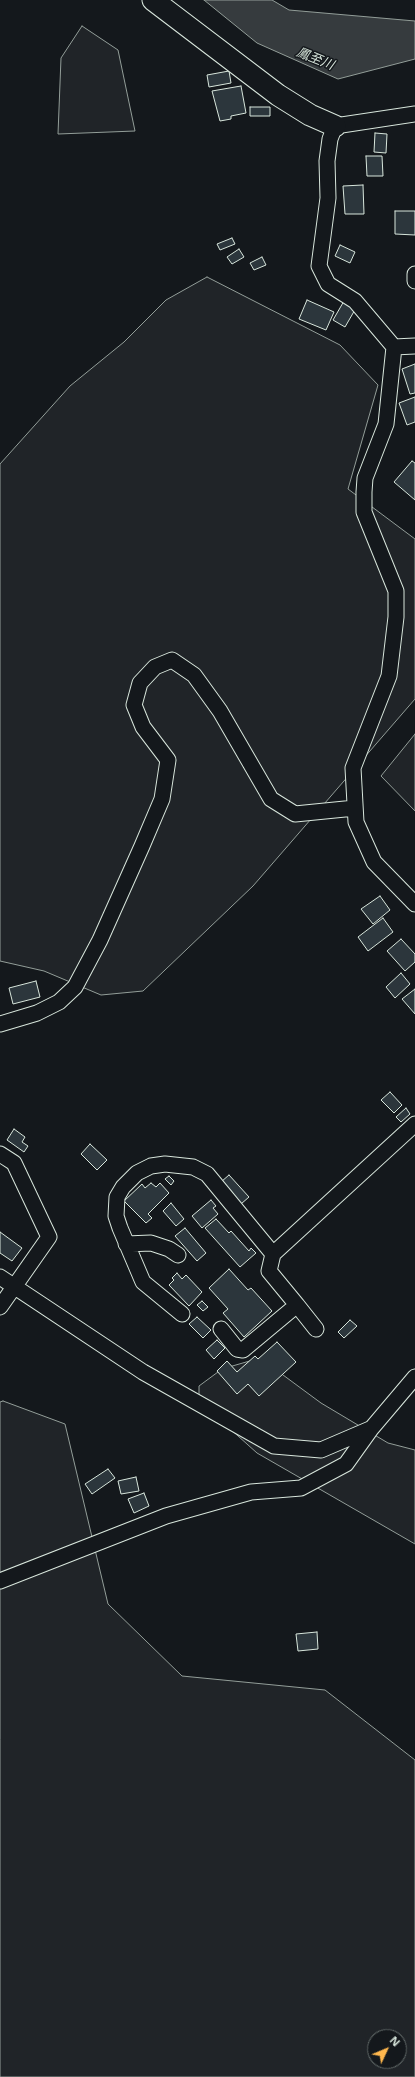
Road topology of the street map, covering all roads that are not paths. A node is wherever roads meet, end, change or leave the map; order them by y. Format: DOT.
graph roads {
  1 [pos="153,0"];
  2 [pos="415,114"];
  3 [pos="335,126"];
  4 [pos="415,274"];
  5 [pos="415,281"];
  6 [pos="415,346"];
  7 [pos="394,347"];
  8 [pos="355,808"];
  9 [pos="415,904"];
  10 [pos="0,1024"];
  11 [pos="415,1124"];
  12 [pos="0,1154"];
  13 [pos="126,1244"];
  14 [pos="273,1254"];
  15 [pos="178,1255"];
  16 [pos="0,1277"];
  17 [pos="14,1287"];
  18 [pos="297,1305"];
  19 [pos="0,1307"];
  20 [pos="182,1314"];
  21 [pos="221,1329"];
  22 [pos="316,1329"];
  23 [pos="415,1377"];
  24 [pos="371,1429"];
  25 [pos="0,1581"];
  1 -- 3 [label="street"];
  2 -- 3 [label="street"];
  3 -- 7 [label="street"];
  4 -- 5 [label="street"];
  6 -- 7 [label="street"];
  7 -- 8 [label="street"];
  8 -- 9 [label="street"];
  8 -- 10 [label="street"];
  11 -- 14 [label="street"];
  12 -- 17 [label="street"];
  13 -- 14 [label="street"];
  13 -- 15 [label="street"];
  13 -- 20 [label="street"];
  14 -- 18 [label="street"];
  16 -- 17 [label="street"];
  17 -- 19 [label="street"];
  17 -- 24 [label="street"];
  18 -- 21 [label="street"];
  18 -- 22 [label="street"];
  23 -- 24 [label="street"];
  24 -- 25 [label="street"];
}
